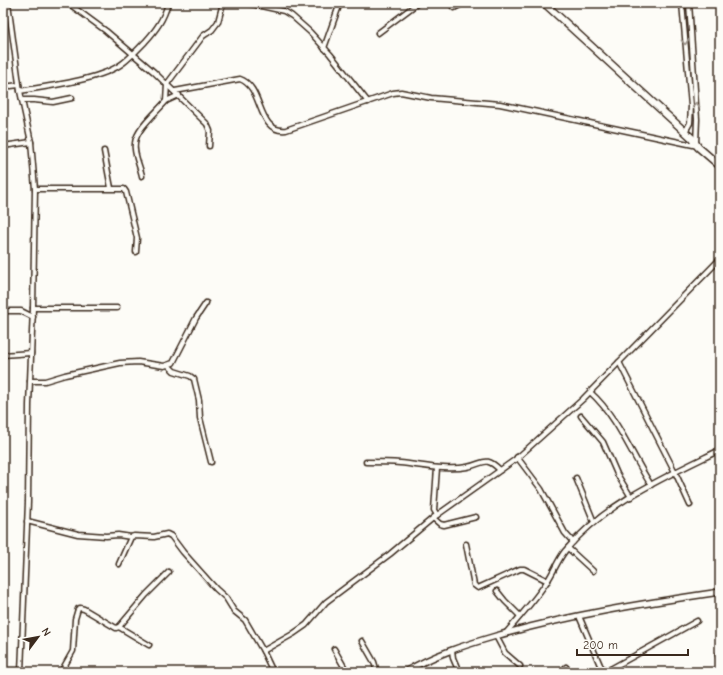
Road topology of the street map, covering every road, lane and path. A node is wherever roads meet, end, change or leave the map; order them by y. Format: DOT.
graph roads {
  1 [pos="8,3"];
  2 [pos="68,3"];
  3 [pos="168,3"];
  4 [pos="223,3"];
  5 [pos="247,3"];
  6 [pos="340,3"];
  7 [pos="418,3"];
  8 [pos="450,3"];
  9 [pos="464,3"];
  10 [pos="544,3"];
  11 [pos="682,3"];
  12 [pos="689,3"];
  13 [pos="378,33"];
  14 [pos="324,48"];
  15 [pos="132,54"];
  16 [pos="167,84"];
  17 [pos="19,85"];
  18 [pos="3,87"];
  19 [pos="20,91"];
  20 [pos="175,91"];
  21 [pos="179,95"];
  22 [pos="72,98"];
  23 [pos="22,100"];
  24 [pos="166,101"];
  25 [pos="368,102"];
  26 [pos="685,132"];
  27 [pos="31,142"];
  28 [pos="697,145"];
  29 [pos="3,146"];
  30 [pos="209,146"];
  31 [pos="104,151"];
  32 [pos="720,166"];
  33 [pos="142,176"];
  34 [pos="111,188"];
  35 [pos="35,189"];
  36 [pos="136,252"];
  37 [pos="720,259"];
  38 [pos="206,303"];
  39 [pos="33,308"];
  40 [pos="117,308"];
  41 [pos="3,311"];
  42 [pos="33,317"];
  43 [pos="31,353"];
  44 [pos="3,355"];
  45 [pos="619,362"];
  46 [pos="168,365"];
  47 [pos="30,381"];
  48 [pos="590,392"];
  49 [pos="581,416"];
  50 [pos="720,450"];
  51 [pos="517,457"];
  52 [pos="211,462"];
  53 [pos="366,462"];
  54 [pos="437,468"];
  55 [pos="500,470"];
  56 [pos="675,472"];
  57 [pos="576,478"];
  58 [pos="651,485"];
  59 [pos="631,497"];
  60 [pos="690,505"];
  61 [pos="437,515"];
  62 [pos="476,517"];
  63 [pos="432,518"];
  64 [pos="27,521"];
  65 [pos="594,522"];
  66 [pos="131,537"];
  67 [pos="573,542"];
  68 [pos="466,544"];
  69 [pos="568,548"];
  70 [pos="119,564"];
  71 [pos="593,571"];
  72 [pos="169,572"];
  73 [pos="548,581"];
  74 [pos="497,591"];
  75 [pos="720,592"];
  76 [pos="520,616"];
  77 [pos="580,616"];
  78 [pos="697,621"];
  79 [pos="119,627"];
  80 [pos="506,633"];
  81 [pos="496,636"];
  82 [pos="362,641"];
  83 [pos="149,645"];
  84 [pos="334,649"];
  85 [pos="452,650"];
  86 [pos="263,651"];
  87 [pos="718,655"];
  88 [pos="720,661"];
  89 [pos="520,666"];
  90 [pos="566,667"];
  91 [pos="21,672"];
  92 [pos="61,672"];
  93 [pos="273,672"];
  94 [pos="347,672"];
  95 [pos="377,672"];
  96 [pos="405,672"];
  97 [pos="459,672"];
  98 [pos="562,672"];
  99 [pos="605,672"];
  1 -- 17 [label="street"];
  2 -- 15 [label="street"];
  3 -- 15 [label="street"];
  4 -- 16 [label="street"];
  5 -- 14 [label="street"];
  6 -- 14 [label="street"];
  7 -- 13 [label="street"];
  8 -- 9 [label="street"];
  10 -- 26 [label="main road"];
  11 -- 26 [label="street, one-way"];
  28 -- 12 [label="street, one-way"];
  14 -- 25 [label="street"];
  15 -- 16 [label="street"];
  15 -- 19 [label="street"];
  16 -- 20 [label="street"];
  16 -- 24 [label="street"];
  17 -- 18 [label="street"];
  17 -- 19 [label="street"];
  19 -- 23 [label="street"];
  20 -- 21 [label="street"];
  20 -- 25 [label="street"];
  21 -- 24 [label="street"];
  21 -- 30 [label="street"];
  22 -- 23 [label="street"];
  23 -- 27 [label="street"];
  24 -- 33 [label="street"];
  25 -- 28 [label="street"];
  26 -- 28 [label="main road"];
  27 -- 29 [label="street"];
  27 -- 35 [label="street"];
  28 -- 32 [label="main road"];
  31 -- 34 [label="street"];
  34 -- 35 [label="street"];
  34 -- 36 [label="street"];
  35 -- 39 [label="street"];
  37 -- 45 [label="street"];
  38 -- 46 [label="street"];
  39 -- 40 [label="street"];
  39 -- 42 [label="street"];
  41 -- 42 [label="street"];
  42 -- 43 [label="street"];
  43 -- 44 [label="street"];
  43 -- 47 [label="street"];
  45 -- 48 [label="street"];
  45 -- 56 [label="street"];
  46 -- 47 [label="street"];
  46 -- 52 [label="street"];
  47 -- 64 [label="street"];
  48 -- 51 [label="street"];
  48 -- 58 [label="street"];
  49 -- 59 [label="street"];
  50 -- 56 [label="street"];
  51 -- 55 [label="street"];
  51 -- 67 [label="street"];
  53 -- 54 [label="street"];
  54 -- 55 [label="street"];
  54 -- 61 [label="street"];
  55 -- 61 [label="street"];
  56 -- 58 [label="street"];
  56 -- 60 [label="street"];
  57 -- 65 [label="street"];
  58 -- 59 [label="street"];
  59 -- 65 [label="street"];
  61 -- 63 [label="street"];
  62 -- 63 [label="street"];
  63 -- 86 [label="street"];
  64 -- 66 [label="street"];
  64 -- 91 [label="street"];
  65 -- 67 [label="street"];
  66 -- 70 [label="street"];
  66 -- 86 [label="street"];
  67 -- 69 [label="street"];
  68 -- 73 [label="street"];
  69 -- 71 [label="street"];
  69 -- 73 [label="street"];
  72 -- 79 [label="street"];
  73 -- 76 [label="street"];
  74 -- 76 [label="street"];
  75 -- 77 [label="street"];
  76 -- 80 [label="street"];
  77 -- 80 [label="street"];
  77 -- 99 [label="street"];
  78 -- 99 [label="street"];
  79 -- 83 [label="street"];
  79 -- 92 [label="street"];
  80 -- 81 [label="street"];
  81 -- 85 [label="street"];
  81 -- 89 [label="street"];
  82 -- 95 [label="street"];
  84 -- 94 [label="street"];
  85 -- 96 [label="street"];
  85 -- 97 [label="street"];
  86 -- 93 [label="street"];
  87 -- 88 [label="street"];
  90 -- 98 [label="street"];
}
